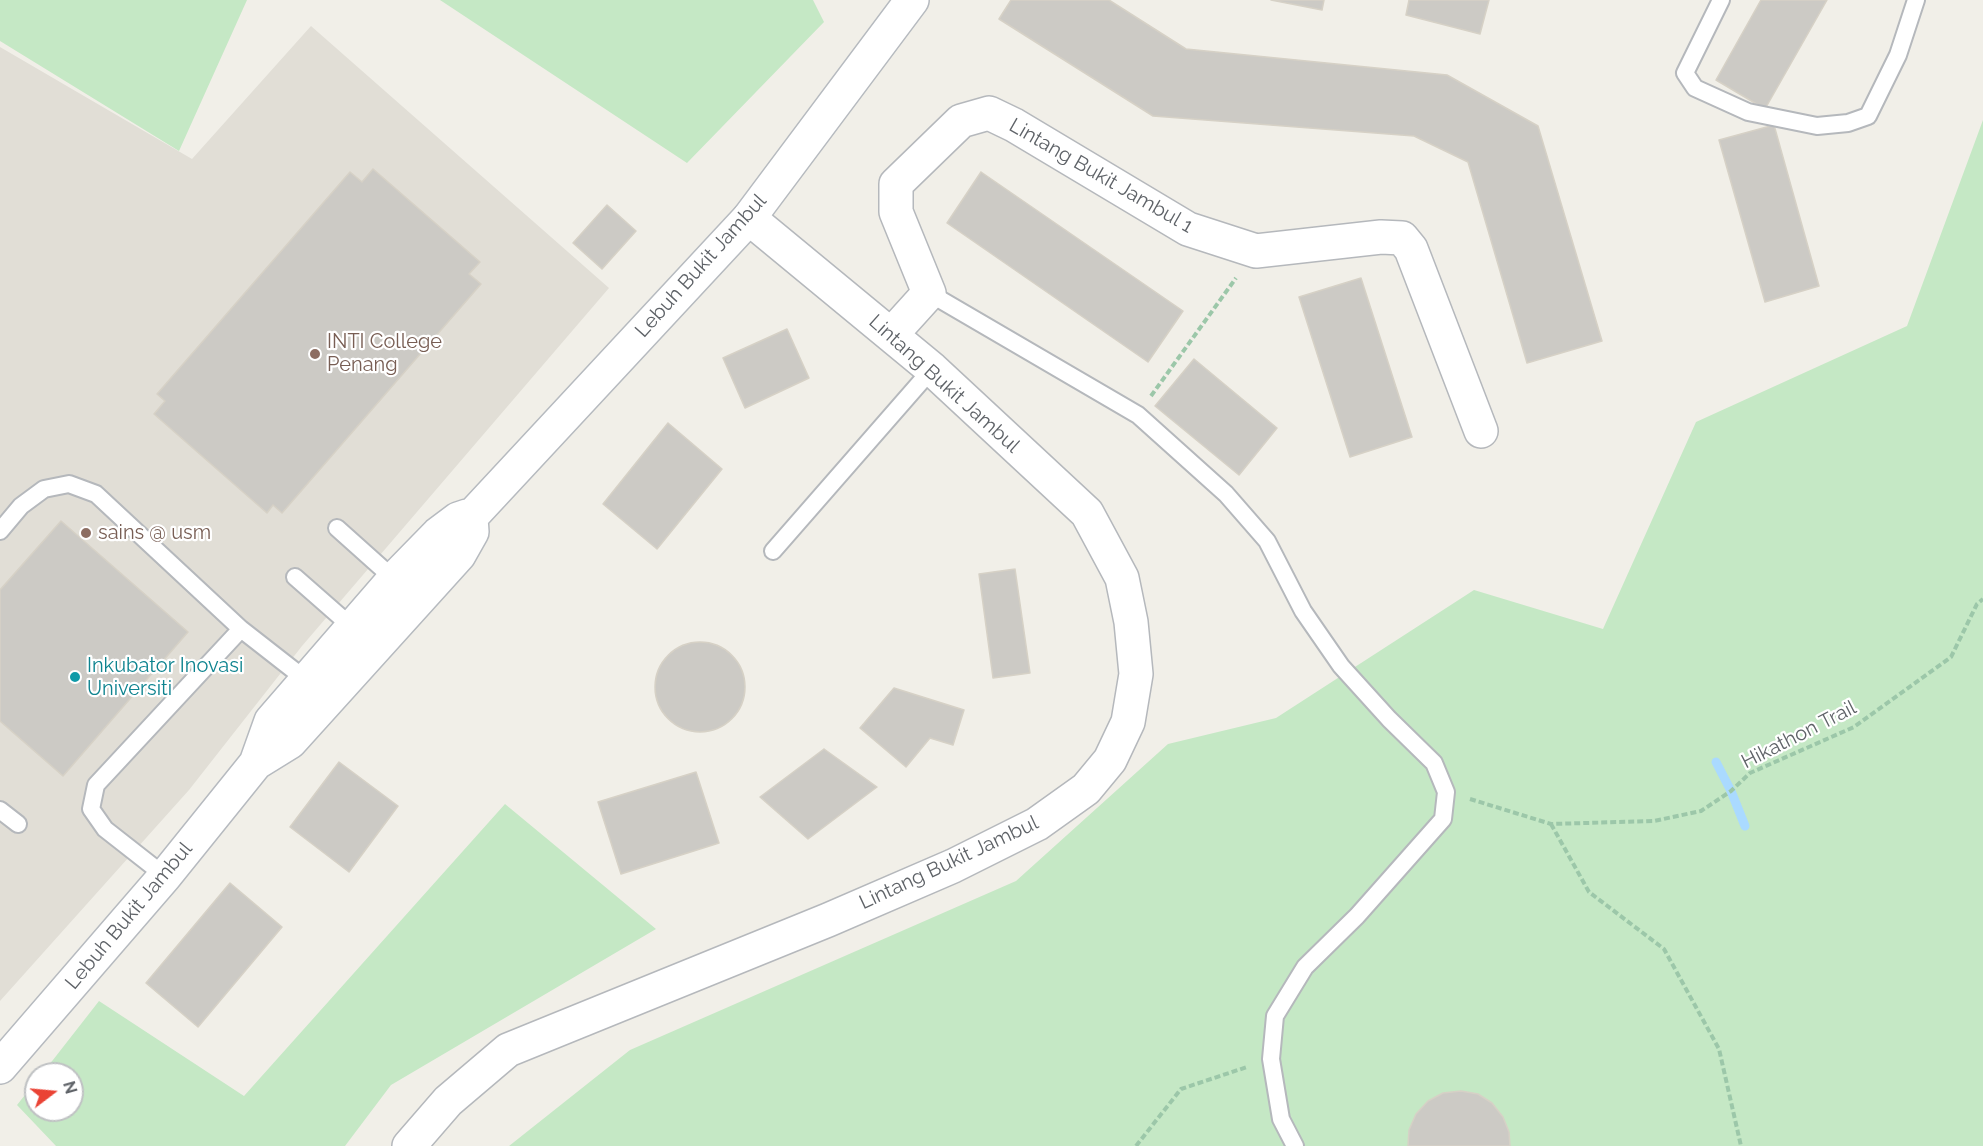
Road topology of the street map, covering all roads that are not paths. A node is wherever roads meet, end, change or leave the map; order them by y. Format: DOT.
graph roads {
  1 [pos="912,0"];
  2 [pos="1721,0"];
  3 [pos="1916,0"];
  4 [pos="748,218"];
  5 [pos="929,292"];
  6 [pos="891,335"];
  7 [pos="932,369"];
  8 [pos="1481,431"];
  9 [pos="471,517"];
  10 [pos="337,528"];
  11 [pos="0,531"];
  12 [pos="773,551"];
  13 [pos="295,577"];
  14 [pos="394,579"];
  15 [pos="352,627"];
  16 [pos="241,629"];
  17 [pos="305,680"];
  18 [pos="256,763"];
  19 [pos="0,810"];
  20 [pos="18,824"];
  21 [pos="165,876"];
  22 [pos="0,1067"];
  23 [pos="409,1146"];
  24 [pos="1295,1146"];
  1 -- 4 [label="street, Lebuh Bukit Jambul"];
  2 -- 3 [label="lane"];
  4 -- 6 [label="street, Lintang Bukit Jambul"];
  4 -- 9 [label="street, Lebuh Bukit Jambul"];
  5 -- 6 [label="street"];
  5 -- 8 [label="street, Lintang Bukit Jambul 1"];
  5 -- 24 [label="lane"];
  6 -- 7 [label="street, Lintang Bukit Jambul"];
  7 -- 12 [label="lane"];
  7 -- 23 [label="street, Lintang Bukit Jambul"];
  9 -- 14 [label="street, Lebuh Bukit Jambul"];
  9 -- 18 [label="street, Lebuh Bukit Jambul"];
  10 -- 14 [label="lane"];
  11 -- 16 [label="lane"];
  13 -- 15 [label="lane"];
  14 -- 15 [label="street, Lebuh Bukit Jambul"];
  15 -- 17 [label="street, Lebuh Bukit Jambul"];
  16 -- 17 [label="lane"];
  16 -- 21 [label="lane"];
  17 -- 18 [label="street, Lebuh Bukit Jambul"];
  18 -- 21 [label="street, Lebuh Bukit Jambul"];
  19 -- 20 [label="lane"];
  21 -- 22 [label="street, Lebuh Bukit Jambul"];
}
